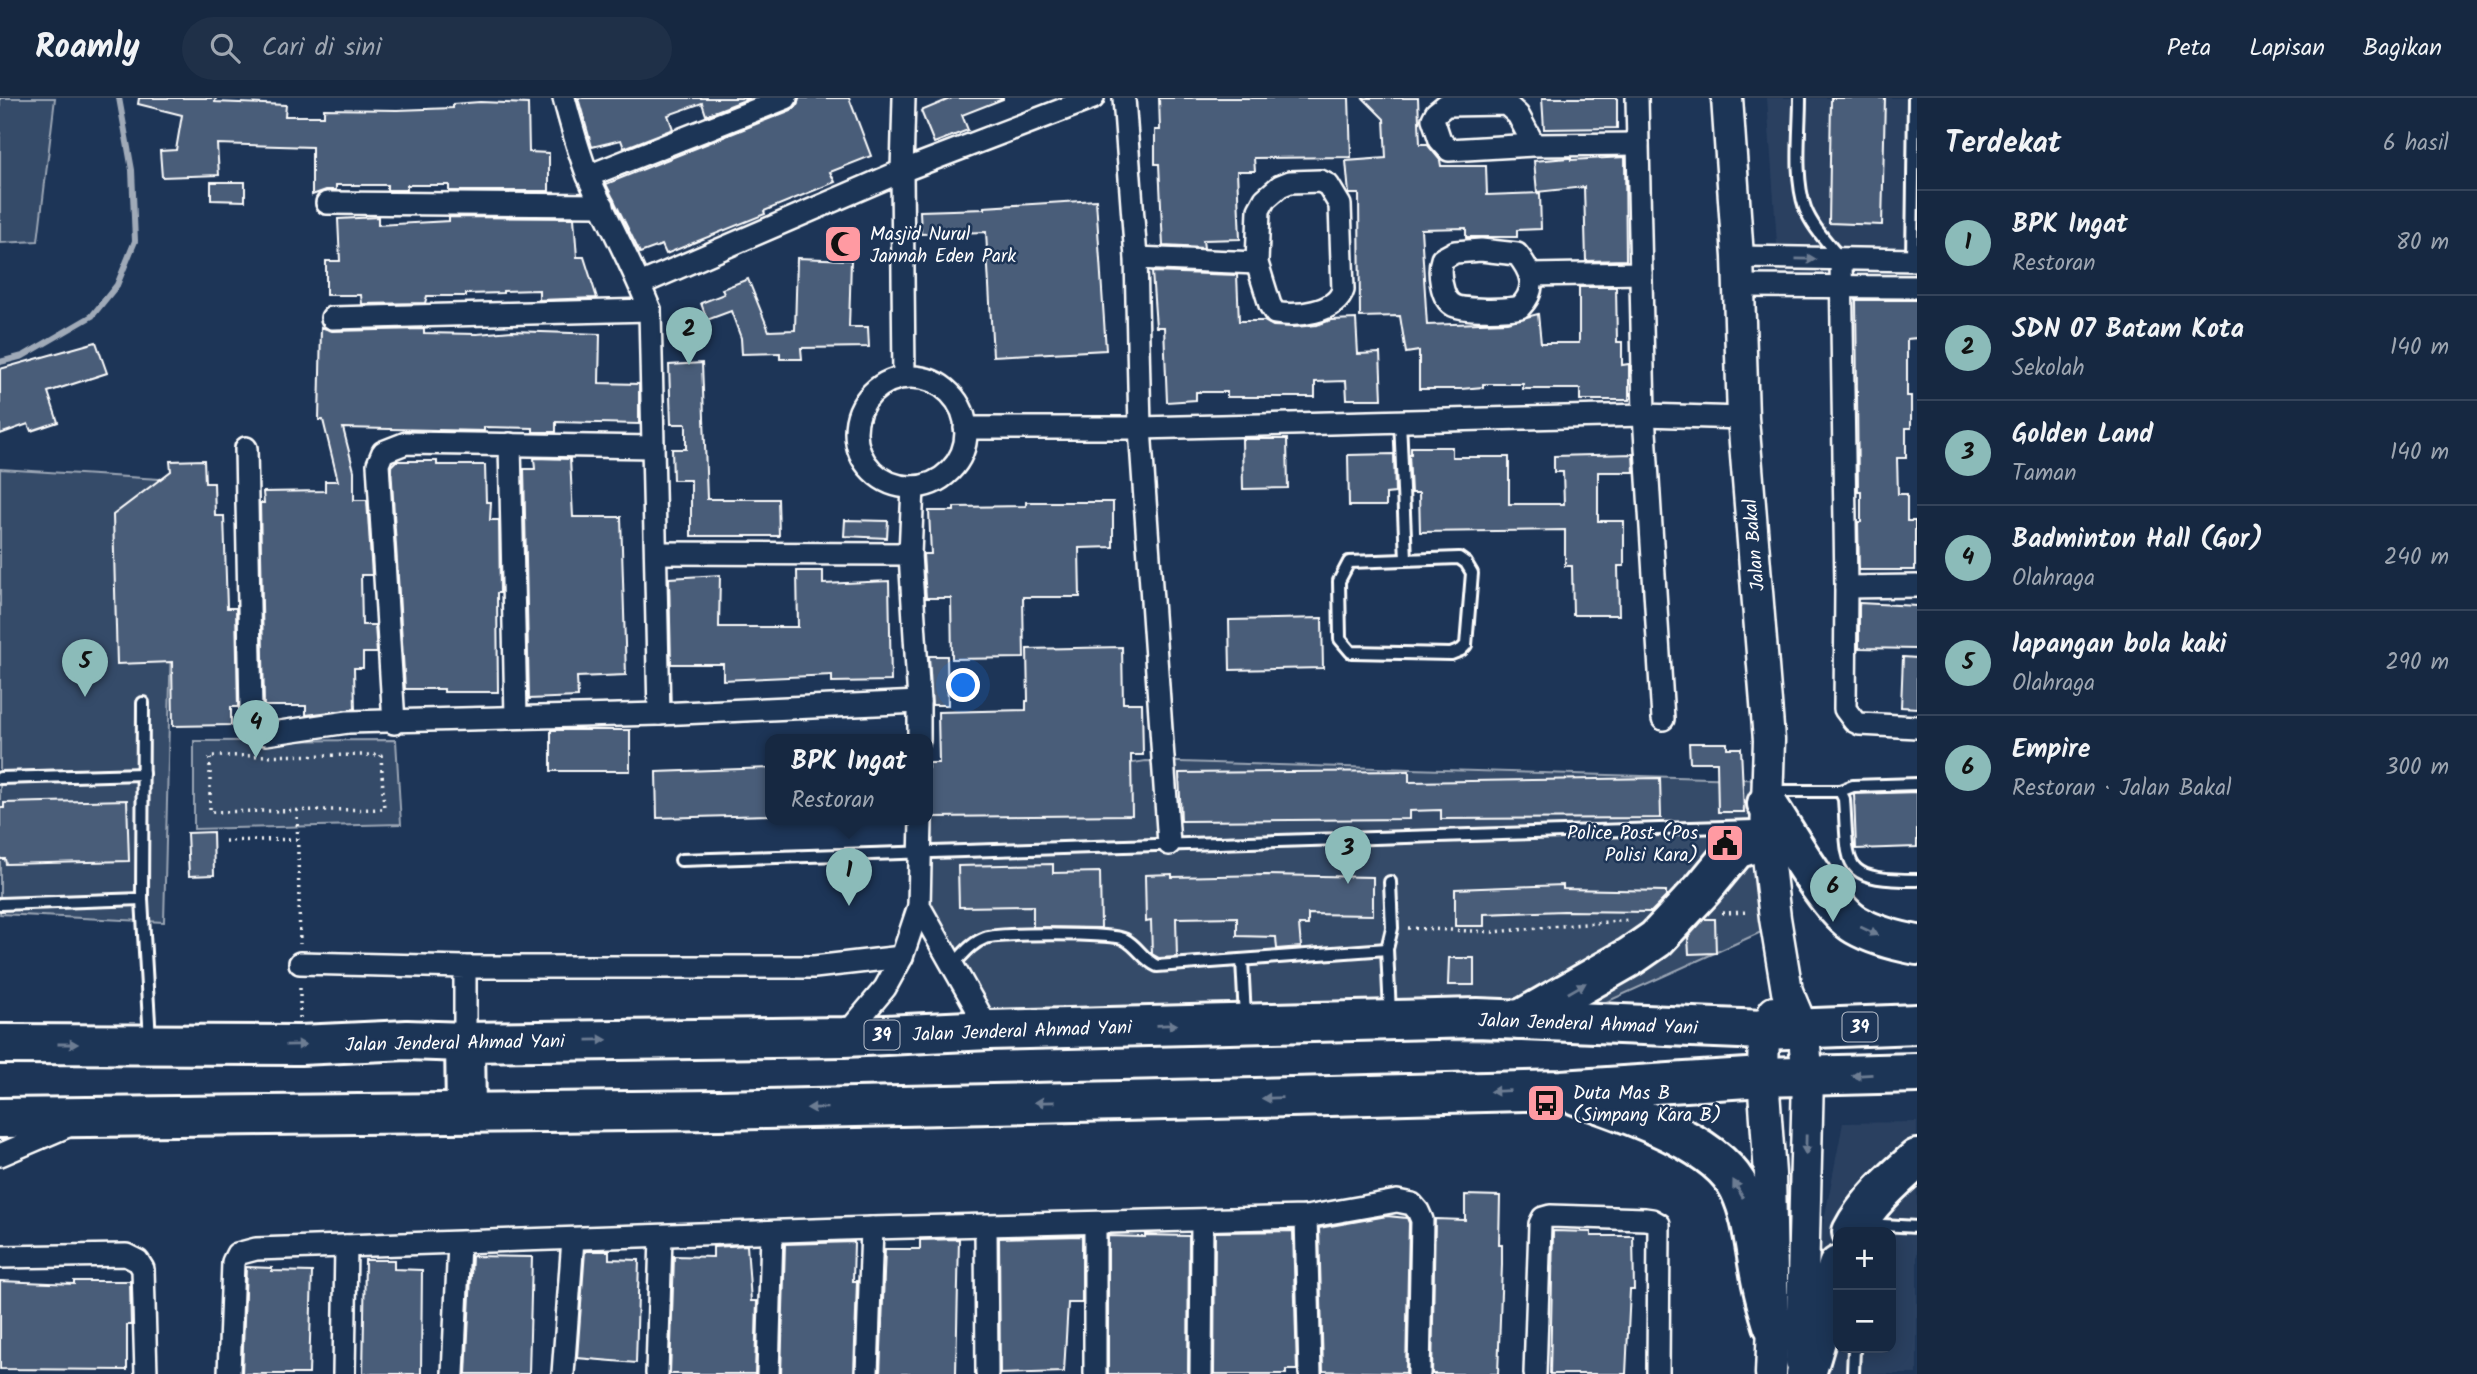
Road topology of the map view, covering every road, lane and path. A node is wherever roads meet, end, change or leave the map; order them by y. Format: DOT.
graph roads {
  1 [pos="564,98"];
  2 [pos="786,98"];
  3 [pos="904,98"];
  4 [pos="1093,98"];
  5 [pos="1124,98"];
  6 [pos="1637,98"];
  7 [pos="1727,98"];
  8 [pos="1800,98"];
  9 [pos="1914,98"];
  10 [pos="1638,144"];
  11 [pos="1534,145"];
  12 [pos="902,171"];
  13 [pos="588,176"];
  14 [pos="327,203"];
  15 [pos="603,205"];
  16 [pos="1136,258"];
  17 [pos="1841,260"];
  18 [pos="1914,260"];
  19 [pos="1257,263"];
  20 [pos="1738,272"];
  21 [pos="1641,274"];
  22 [pos="1531,275"];
  23 [pos="640,284"];
  24 [pos="1917,287"];
  25 [pos="1841,288"];
  26 [pos="650,310"];
  27 [pos="331,318"];
  28 [pos="904,377"];
  29 [pos="1644,415"];
  30 [pos="1743,418"];
  31 [pos="1400,419"];
  32 [pos="965,428"];
  33 [pos="1140,428"];
  34 [pos="510,444"];
  35 [pos="653,447"];
  36 [pos="246,448"];
  37 [pos="913,487"];
  38 [pos="656,554"];
  39 [pos="910,554"];
  40 [pos="1406,559"];
  41 [pos="1917,586"];
  42 [pos="1846,587"];
  43 [pos="919,702"];
  44 [pos="143,703"];
  45 [pos="659,714"];
  46 [pos="516,716"];
  47 [pos="1663,719"];
  48 [pos="394,723"];
  49 [pos="1917,727"];
  50 [pos="919,734"];
  51 [pos="143,774"];
  52 [pos="0,778"];
  53 [pos="1917,784"];
  54 [pos="1840,791"];
  55 [pos="297,810"];
  56 [pos="1767,815"];
  57 [pos="920,825"];
  58 [pos="298,839"];
  59 [pos="225,841"];
  60 [pos="1169,844"];
  61 [pos="921,852"];
  62 [pos="681,859"];
  63 [pos="1917,880"];
  64 [pos="1390,882"];
  65 [pos="142,899"];
  66 [pos="0,904"];
  67 [pos="919,906"];
  68 [pos="1720,914"];
  69 [pos="1678,916"];
  70 [pos="1775,918"];
  71 [pos="1392,928"];
  72 [pos="1917,945"];
  73 [pos="1387,949"];
  74 [pos="902,957"];
  75 [pos="1242,960"];
  76 [pos="300,963"];
  77 [pos="952,966"];
  78 [pos="465,967"];
  79 [pos="1787,991"];
  80 [pos="1390,1020"];
  81 [pos="1518,1021"];
  82 [pos="1245,1023"];
  83 [pos="1917,1024"];
  84 [pos="1803,1029"];
  85 [pos="989,1030"];
  86 [pos="1764,1030"];
  87 [pos="844,1037"];
  88 [pos="465,1042"];
  89 [pos="0,1044"];
  90 [pos="151,1045"];
  91 [pos="300,1045"];
  92 [pos="1917,1073"];
  93 [pos="1808,1076"];
  94 [pos="1763,1077"];
  95 [pos="1561,1090"];
  96 [pos="466,1111"];
  97 [pos="87,1116"];
  98 [pos="0,1118"];
  99 [pos="0,1155"];
  100 [pos="1917,1160"];
  101 [pos="1307,1217"];
  102 [pos="1202,1220"];
  103 [pos="1095,1224"];
  104 [pos="986,1226"];
  105 [pos="1854,1227"];
  106 [pos="1862,1227"];
  107 [pos="1917,1227"];
  108 [pos="872,1228"];
  109 [pos="772,1232"];
  110 [pos="661,1236"];
  111 [pos="573,1239"];
  112 [pos="459,1243"];
  113 [pos="346,1247"];
  114 [pos="0,1257"];
  115 [pos="1833,1283"];
  116 [pos="1773,1325"];
  117 [pos="1854,1353"];
  118 [pos="146,1374"];
  119 [pos="229,1374"];
  120 [pos="344,1374"];
  121 [pos="453,1374"];
  122 [pos="563,1374"];
  123 [pos="657,1374"];
  124 [pos="768,1374"];
  125 [pos="867,1374"];
  126 [pos="986,1374"];
  127 [pos="1095,1374"];
  128 [pos="1202,1374"];
  129 [pos="1310,1374"];
  130 [pos="1419,1374"];
  131 [pos="1535,1374"];
  132 [pos="1658,1374"];
  133 [pos="1771,1374"];
  134 [pos="1800,1374"];
  135 [pos="1806,1374"];
  136 [pos="1853,1374"];
  1 -- 13 [label="street"];
  2 -- 13 [label="street"];
  3 -- 12 [label="street"];
  4 -- 12 [label="street"];
  5 -- 16 [label="street"];
  6 -- 10 [label="street"];
  7 -- 20 [label="street, Jalan Bakal"];
  8 -- 17 [label="lane"];
  9 -- 18 [label="lane"];
  10 -- 11 [label="street"];
  10 -- 21 [label="street"];
  12 -- 23 [label="street"];
  12 -- 28 [label="street"];
  13 -- 15 [label="street"];
  14 -- 15 [label="street"];
  15 -- 23 [label="street"];
  16 -- 19 [label="street"];
  16 -- 33 [label="street"];
  17 -- 18 [label="street"];
  20 -- 17 [label="street, one-way"];
  17 -- 25 [label="street"];
  19 -- 19 [label="street"];
  20 -- 25 [label="street"];
  20 -- 30 [label="street, Jalan Bakal"];
  21 -- 22 [label="street"];
  21 -- 29 [label="street"];
  23 -- 26 [label="street"];
  24 -- 25 [label="street"];
  25 -- 42 [label="street"];
  26 -- 27 [label="street"];
  26 -- 35 [label="street"];
  28 -- 32 [label="street"];
  28 -- 37 [label="street"];
  29 -- 30 [label="street"];
  29 -- 31 [label="street"];
  29 -- 47 [label="street"];
  30 -- 56 [label="street, Jalan Bakal"];
  31 -- 33 [label="street"];
  31 -- 40 [label="lane"];
  32 -- 33 [label="street"];
  32 -- 37 [label="street"];
  33 -- 60 [label="street"];
  34 -- 35 [label="street"];
  34 -- 46 [label="street"];
  34 -- 48 [label="street"];
  35 -- 38 [label="street"];
  36 -- 48 [label="street"];
  37 -- 39 [label="street"];
  38 -- 39 [label="street"];
  38 -- 45 [label="street"];
  39 -- 43 [label="street"];
  40 -- 40 [label="lane"];
  41 -- 42 [label="street"];
  42 -- 49 [label="street"];
  43 -- 45 [label="street"];
  43 -- 50 [label="street"];
  44 -- 51 [label="lane"];
  45 -- 46 [label="street"];
  46 -- 48 [label="street"];
  51 -- 52 [label="lane"];
  51 -- 65 [label="lane"];
  53 -- 54 [label="lane"];
  54 -- 56 [label="lane"];
  54 -- 63 [label="lane"];
  55 -- 55 [label="path"];
  55 -- 58 [label="path"];
  56 -- 60 [label="lane"];
  56 -- 69 [label="highway"];
  56 -- 70 [label="street, Jalan Bakal"];
  56 -- 72 [label="highway, one-way"];
  57 -- 61 [label="street"];
  58 -- 59 [label="path"];
  58 -- 76 [label="path"];
  60 -- 61 [label="lane"];
  61 -- 62 [label="lane"];
  61 -- 67 [label="street"];
  64 -- 71 [label="lane"];
  65 -- 66 [label="lane"];
  65 -- 90 [label="lane"];
  67 -- 74 [label="street"];
  67 -- 77 [label="street"];
  68 -- 70 [label="path"];
  69 -- 71 [label="path"];
  81 -- 69 [label="highway, one-way"];
  70 -- 79 [label="street, Jalan Bakal"];
  71 -- 73 [label="lane"];
  73 -- 75 [label="lane"];
  73 -- 80 [label="lane"];
  74 -- 78 [label="street"];
  74 -- 87 [label="street"];
  75 -- 77 [label="lane"];
  75 -- 82 [label="lane"];
  76 -- 78 [label="street"];
  76 -- 91 [label="path"];
  77 -- 85 [label="street"];
  78 -- 88 [label="street"];
  79 -- 84 [label="street, Jalan Bakal"];
  79 -- 86 [label="street"];
  80 -- 81 [label="highway, Jalan Jenderal Ahmad Yani / 39"];
  80 -- 82 [label="highway, Jalan Jenderal Ahmad Yani / 39"];
  81 -- 86 [label="highway, Jalan Jenderal Ahmad Yani / 39"];
  85 -- 82 [label="highway, Jalan Jenderal Ahmad Yani / 39, one-way"];
  83 -- 84 [label="highway, Jalan Jenderal Ahmad Yani / 39"];
  84 -- 86 [label="highway, Jalan Jenderal Ahmad Yani / 39"];
  84 -- 93 [label="street, Jalan Bakal"];
  85 -- 87 [label="highway, Jalan Jenderal Ahmad Yani / 39"];
  86 -- 94 [label="street"];
  88 -- 87 [label="highway, Jalan Jenderal Ahmad Yani / 39, one-way"];
  88 -- 91 [label="highway, Jalan Jenderal Ahmad Yani / 39"];
  88 -- 96 [label="highway"];
  89 -- 90 [label="highway, Jalan Jenderal Ahmad Yani / 39, one-way"];
  90 -- 91 [label="highway, Jalan Jenderal Ahmad Yani / 39, one-way"];
  92 -- 93 [label="highway, one-way"];
  93 -- 94 [label="highway"];
  93 -- 134 [label="street, Jalan Bakal, one-way"];
  94 -- 95 [label="highway"];
  94 -- 116 [label="street"];
  95 -- 96 [label="highway, one-way"];
  116 -- 95 [label="highway, one-way"];
  96 -- 97 [label="highway"];
  97 -- 98 [label="highway"];
  97 -- 99 [label="street"];
  100 -- 105 [label="highway"];
  101 -- 102 [label="street"];
  101 -- 129 [label="street"];
  101 -- 130 [label="street"];
  102 -- 103 [label="street"];
  102 -- 128 [label="street"];
  103 -- 104 [label="street"];
  103 -- 127 [label="street"];
  104 -- 108 [label="street"];
  104 -- 126 [label="street"];
  106 -- 107 [label="lane"];
  108 -- 109 [label="street"];
  108 -- 125 [label="street"];
  109 -- 110 [label="street"];
  109 -- 124 [label="street"];
  110 -- 111 [label="street"];
  110 -- 123 [label="street"];
  111 -- 112 [label="street"];
  111 -- 122 [label="street"];
  112 -- 113 [label="street"];
  112 -- 121 [label="street"];
  113 -- 119 [label="street"];
  113 -- 120 [label="street"];
  114 -- 118 [label="street"];
  115 -- 135 [label="highway"];
  116 -- 133 [label="street"];
  117 -- 136 [label="lane"];
  131 -- 132 [label="street"];
}
